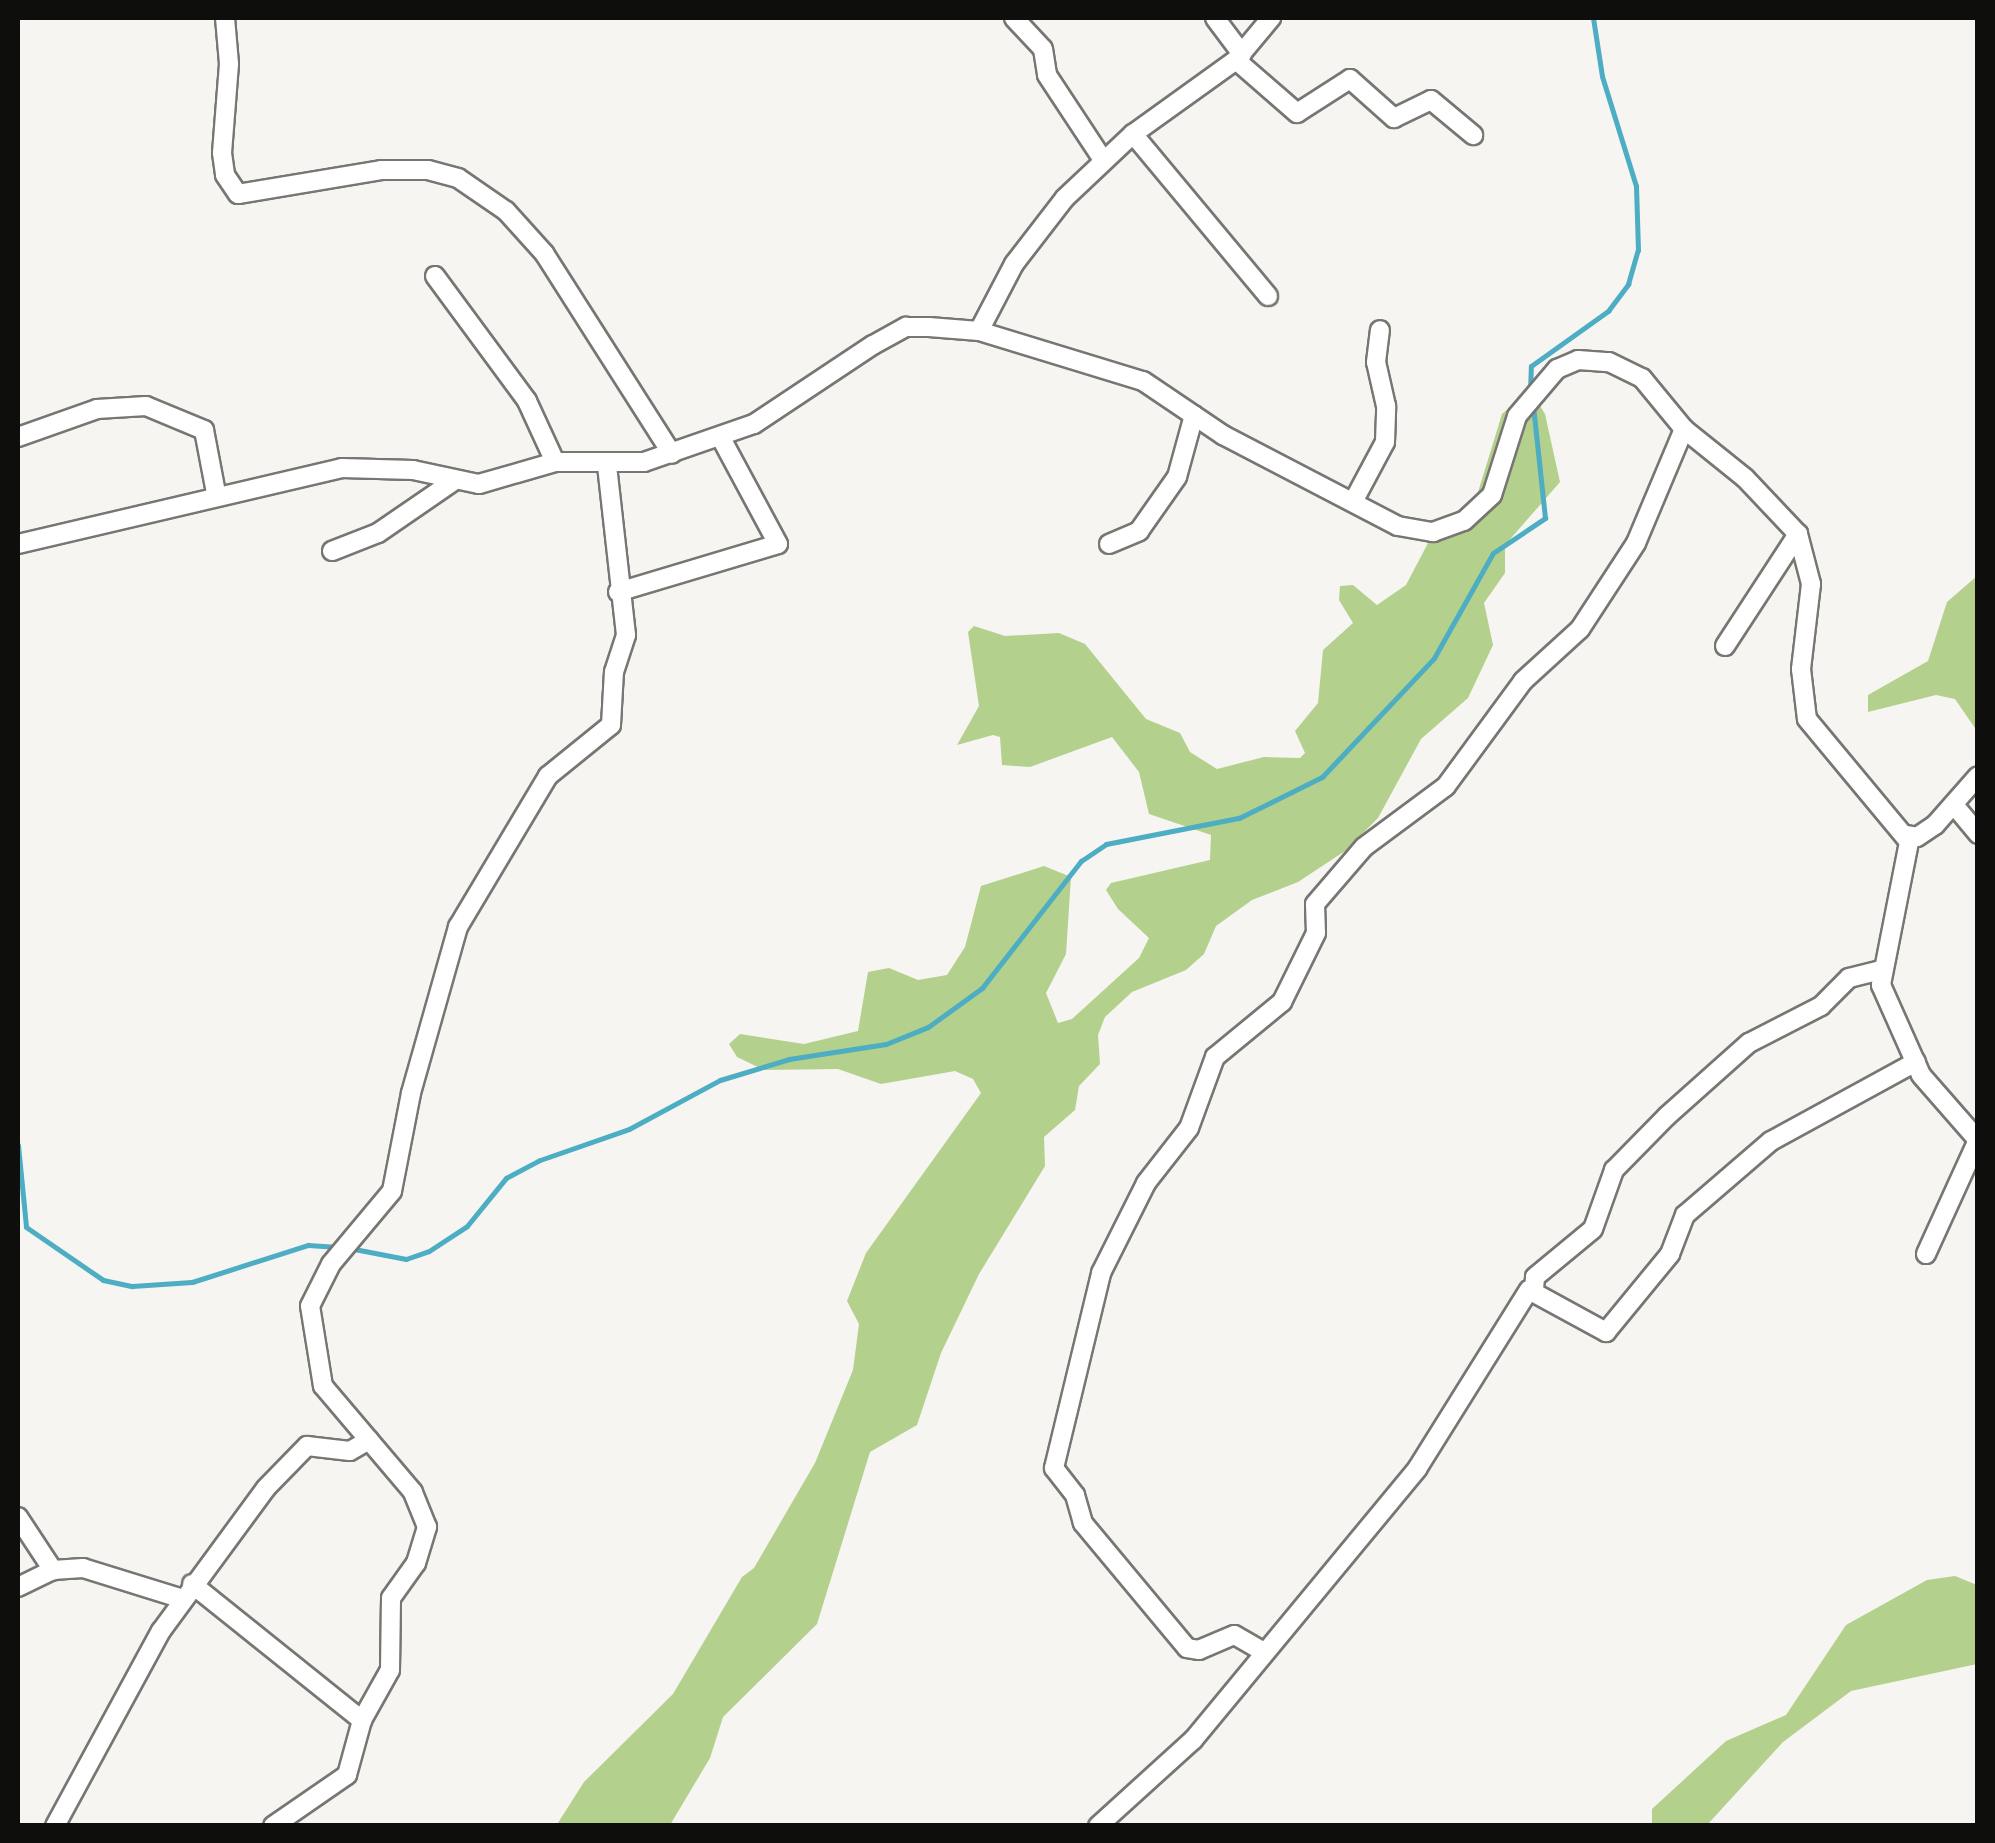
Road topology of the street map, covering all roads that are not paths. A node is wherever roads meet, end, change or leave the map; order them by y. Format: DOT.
graph roads {
  1 [pos="225,18"];
  2 [pos="1014,18"];
  3 [pos="1214,18"];
  4 [pos="1270,18"];
  5 [pos="1239,57"];
  6 [pos="1133,134"];
  7 [pos="1473,135"];
  8 [pos="1103,160"];
  9 [pos="435,276"];
  10 [pos="1268,296"];
  11 [pos="1380,330"];
  12 [pos="979,331"];
  13 [pos="1194,414"];
  14 [pos="1684,430"];
  15 [pos="18,436"];
  16 [pos="721,438"];
  17 [pos="672,454"];
  18 [pos="556,462"];
  19 [pos="607,465"];
  20 [pos="455,480"];
  21 [pos="216,494"];
  22 [pos="1353,502"];
  23 [pos="1798,534"];
  24 [pos="19,538"];
  25 [pos="1109,544"];
  26 [pos="332,551"];
  27 [pos="618,592"];
  28 [pos="1725,646"];
  29 [pos="1978,776"];
  30 [pos="1954,805"];
  31 [pos="1978,834"];
  32 [pos="1907,835"];
  33 [pos="1880,970"];
  34 [pos="1916,1062"];
  35 [pos="1978,1140"];
  36 [pos="1926,1254"];
  37 [pos="1534,1288"];
  38 [pos="368,1440"];
  39 [pos="18,1518"];
  40 [pos="54,1570"];
  41 [pos="18,1587"];
  42 [pos="188,1591"];
  43 [pos="1264,1652"];
  44 [pos="362,1720"];
  45 [pos="54,1826"];
  46 [pos="273,1826"];
  47 [pos="1098,1826"];
  1 -- 17 [label="street"];
  2 -- 8 [label="street"];
  3 -- 5 [label="street"];
  4 -- 5 [label="street"];
  5 -- 6 [label="street"];
  5 -- 7 [label="street"];
  6 -- 8 [label="street"];
  6 -- 10 [label="street"];
  8 -- 12 [label="street"];
  9 -- 18 [label="street"];
  11 -- 22 [label="street"];
  12 -- 13 [label="street"];
  12 -- 16 [label="street"];
  13 -- 22 [label="street"];
  13 -- 25 [label="street"];
  14 -- 22 [label="street"];
  14 -- 23 [label="street"];
  14 -- 43 [label="street"];
  15 -- 21 [label="street"];
  16 -- 17 [label="street"];
  16 -- 27 [label="street"];
  17 -- 19 [label="street"];
  18 -- 19 [label="street"];
  18 -- 20 [label="street"];
  19 -- 27 [label="street"];
  20 -- 21 [label="street"];
  20 -- 26 [label="street"];
  21 -- 24 [label="street"];
  23 -- 28 [label="street"];
  23 -- 32 [label="street"];
  27 -- 38 [label="street"];
  29 -- 30 [label="street"];
  30 -- 31 [label="street"];
  30 -- 32 [label="street"];
  32 -- 33 [label="street"];
  33 -- 34 [label="street"];
  33 -- 37 [label="street"];
  34 -- 35 [label="street"];
  34 -- 37 [label="street"];
  35 -- 36 [label="street"];
  37 -- 43 [label="street"];
  38 -- 42 [label="street"];
  38 -- 44 [label="street"];
  39 -- 40 [label="street"];
  40 -- 41 [label="street"];
  40 -- 42 [label="street"];
  42 -- 44 [label="street"];
  42 -- 45 [label="street"];
  43 -- 47 [label="street"];
  44 -- 46 [label="street"];
}
